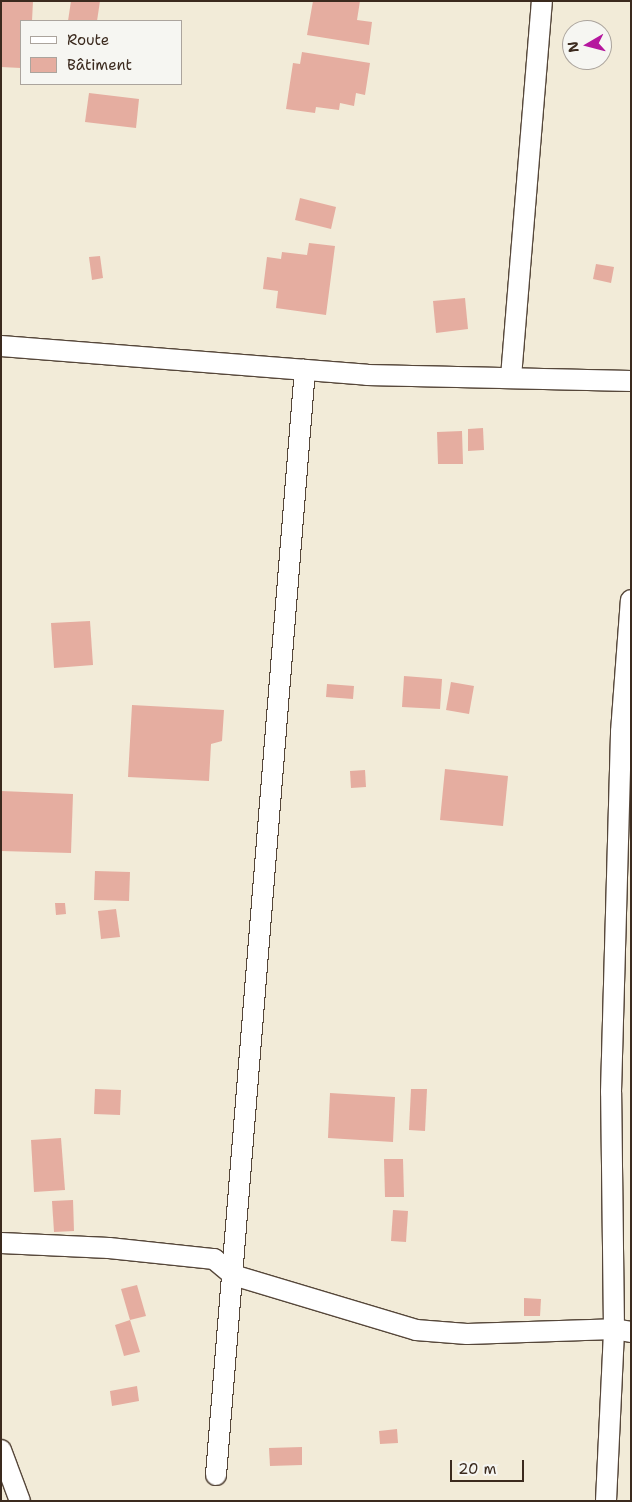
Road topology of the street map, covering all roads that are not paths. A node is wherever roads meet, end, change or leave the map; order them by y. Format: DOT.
graph roads {
  1 [pos="542,1"];
  2 [pos="1,346"];
  3 [pos="304,370"];
  4 [pos="511,377"];
  5 [pos="631,381"];
  6 [pos="631,600"];
  7 [pos="624,823"];
  8 [pos="1,1243"];
  9 [pos="233,1275"];
  10 [pos="622,1331"];
  11 [pos="1,1450"];
  12 [pos="216,1475"];
  13 [pos="20,1501"];
  14 [pos="606,1501"];
  1 -- 4 [label="street"];
  2 -- 3 [label="street"];
  3 -- 4 [label="street"];
  3 -- 9 [label="street"];
  4 -- 5 [label="street"];
  6 -- 7 [label="street"];
  7 -- 10 [label="street"];
  8 -- 9 [label="street"];
  9 -- 10 [label="street"];
  9 -- 12 [label="street"];
  10 -- 14 [label="street"];
  11 -- 13 [label="street"];
}
